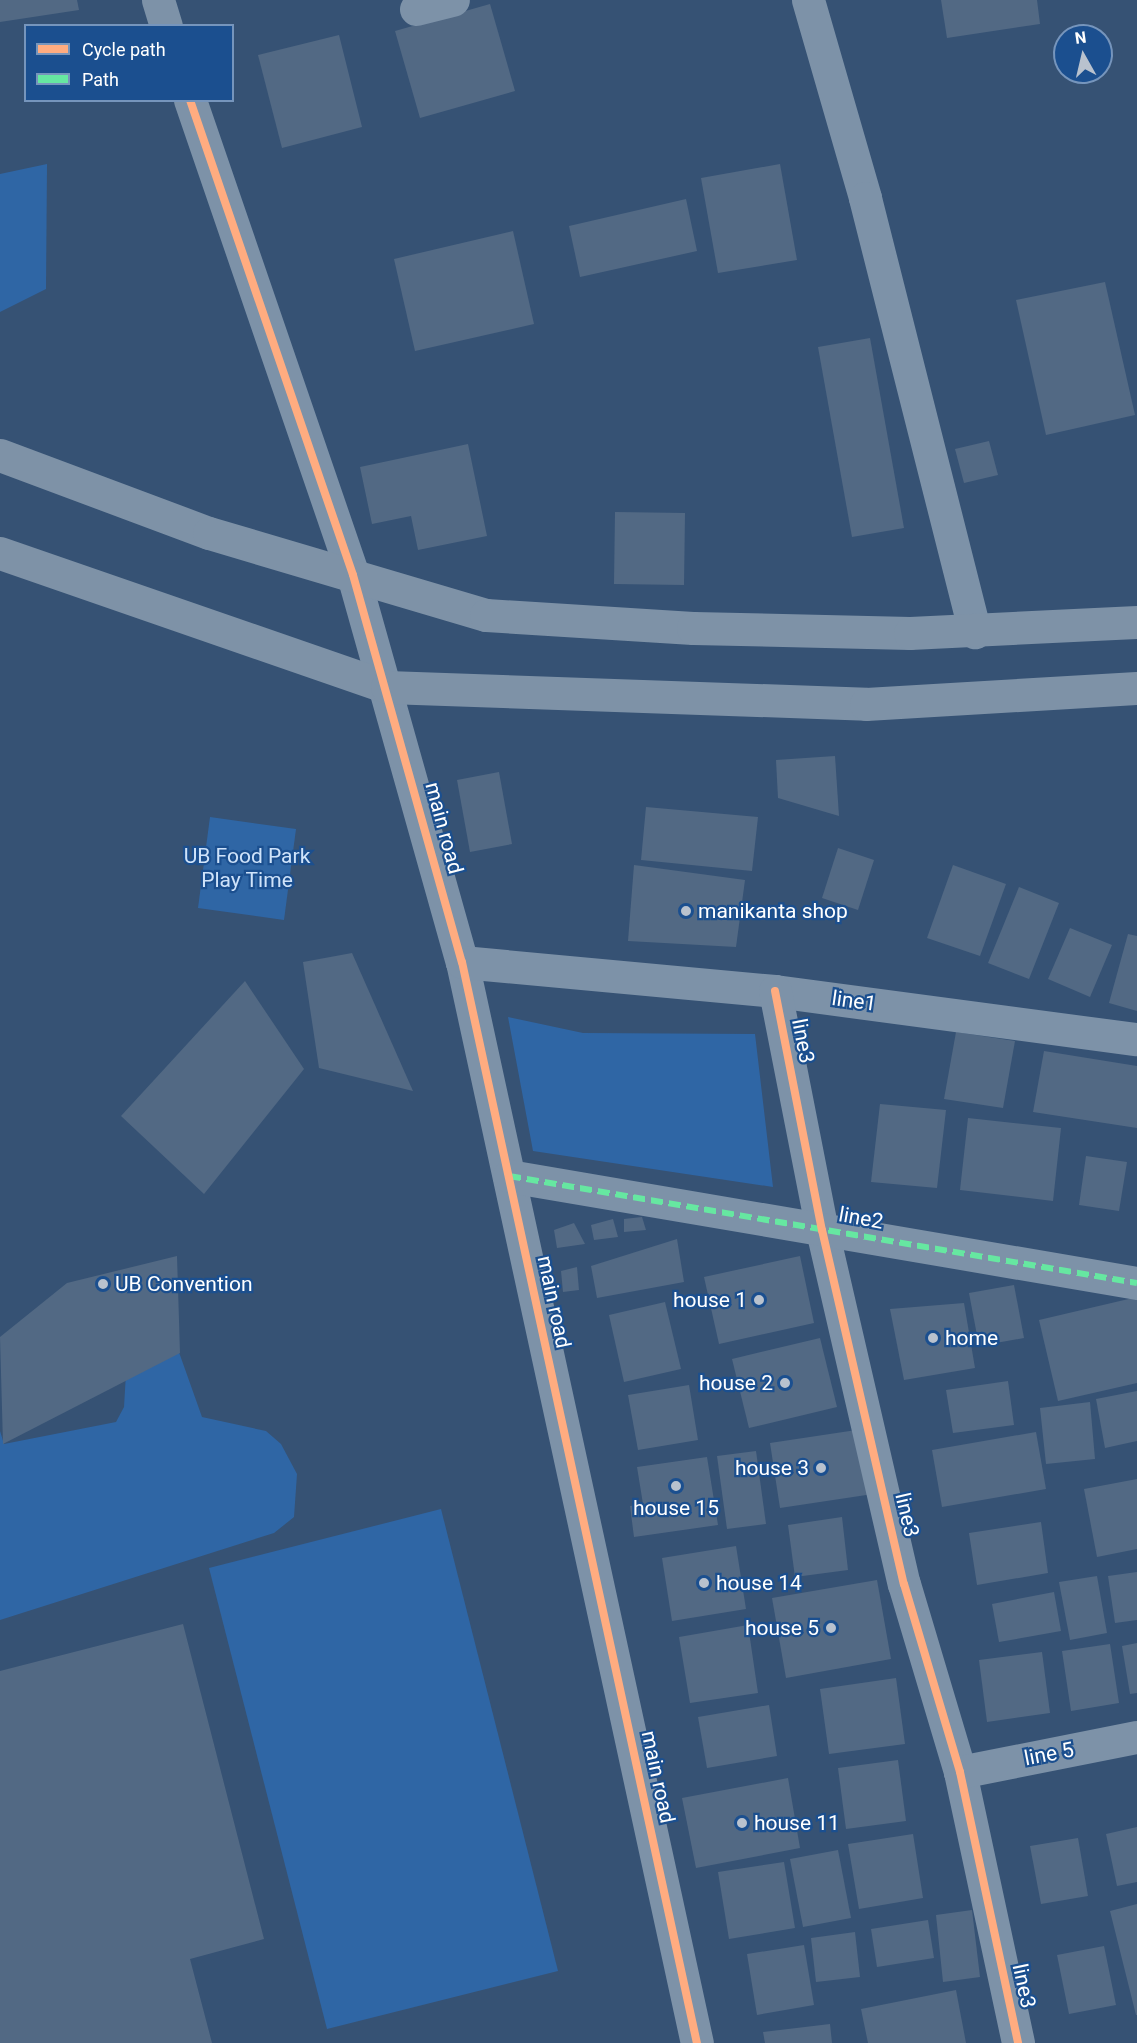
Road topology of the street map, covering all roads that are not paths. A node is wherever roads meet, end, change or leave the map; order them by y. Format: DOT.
graph roads {
  1 [pos="158,0"];
  2 [pos="453,0"];
  3 [pos="808,0"];
  4 [pos="416,9"];
  5 [pos="165,24"];
  6 [pos="191,102"];
  7 [pos="0,454"];
  8 [pos="0,553"];
  9 [pos="353,575"];
  10 [pos="1137,622"];
  11 [pos="975,632"];
  12 [pos="387,687"];
  13 [pos="1137,688"];
  14 [pos="462,962"];
  15 [pos="775,991"];
  16 [pos="1137,1039"];
  17 [pos="509,1176"];
  18 [pos="822,1230"];
  19 [pos="1137,1283"];
  20 [pos="1137,1737"];
  21 [pos="960,1772"];
  22 [pos="697,2043"];
  23 [pos="1018,2043"];
  1 -- 5 [label="street"];
  2 -- 4 [label="street"];
  3 -- 11 [label="street"];
  6 -- 9 [label="street, main road"];
  7 -- 9 [label="highway"];
  8 -- 12 [label="highway"];
  9 -- 11 [label="highway"];
  9 -- 12 [label="street, main road"];
  10 -- 11 [label="highway"];
  12 -- 13 [label="highway"];
  12 -- 14 [label="street, main road"];
  14 -- 15 [label="street, line1"];
  14 -- 17 [label="street, main road"];
  15 -- 16 [label="street, line1"];
  15 -- 18 [label="street, line3"];
  17 -- 18 [label="street, line2"];
  17 -- 22 [label="street, main road"];
  18 -- 19 [label="street, line2"];
  18 -- 21 [label="street, line3"];
  20 -- 21 [label="street, line 5"];
  21 -- 23 [label="street, line3"];
}
